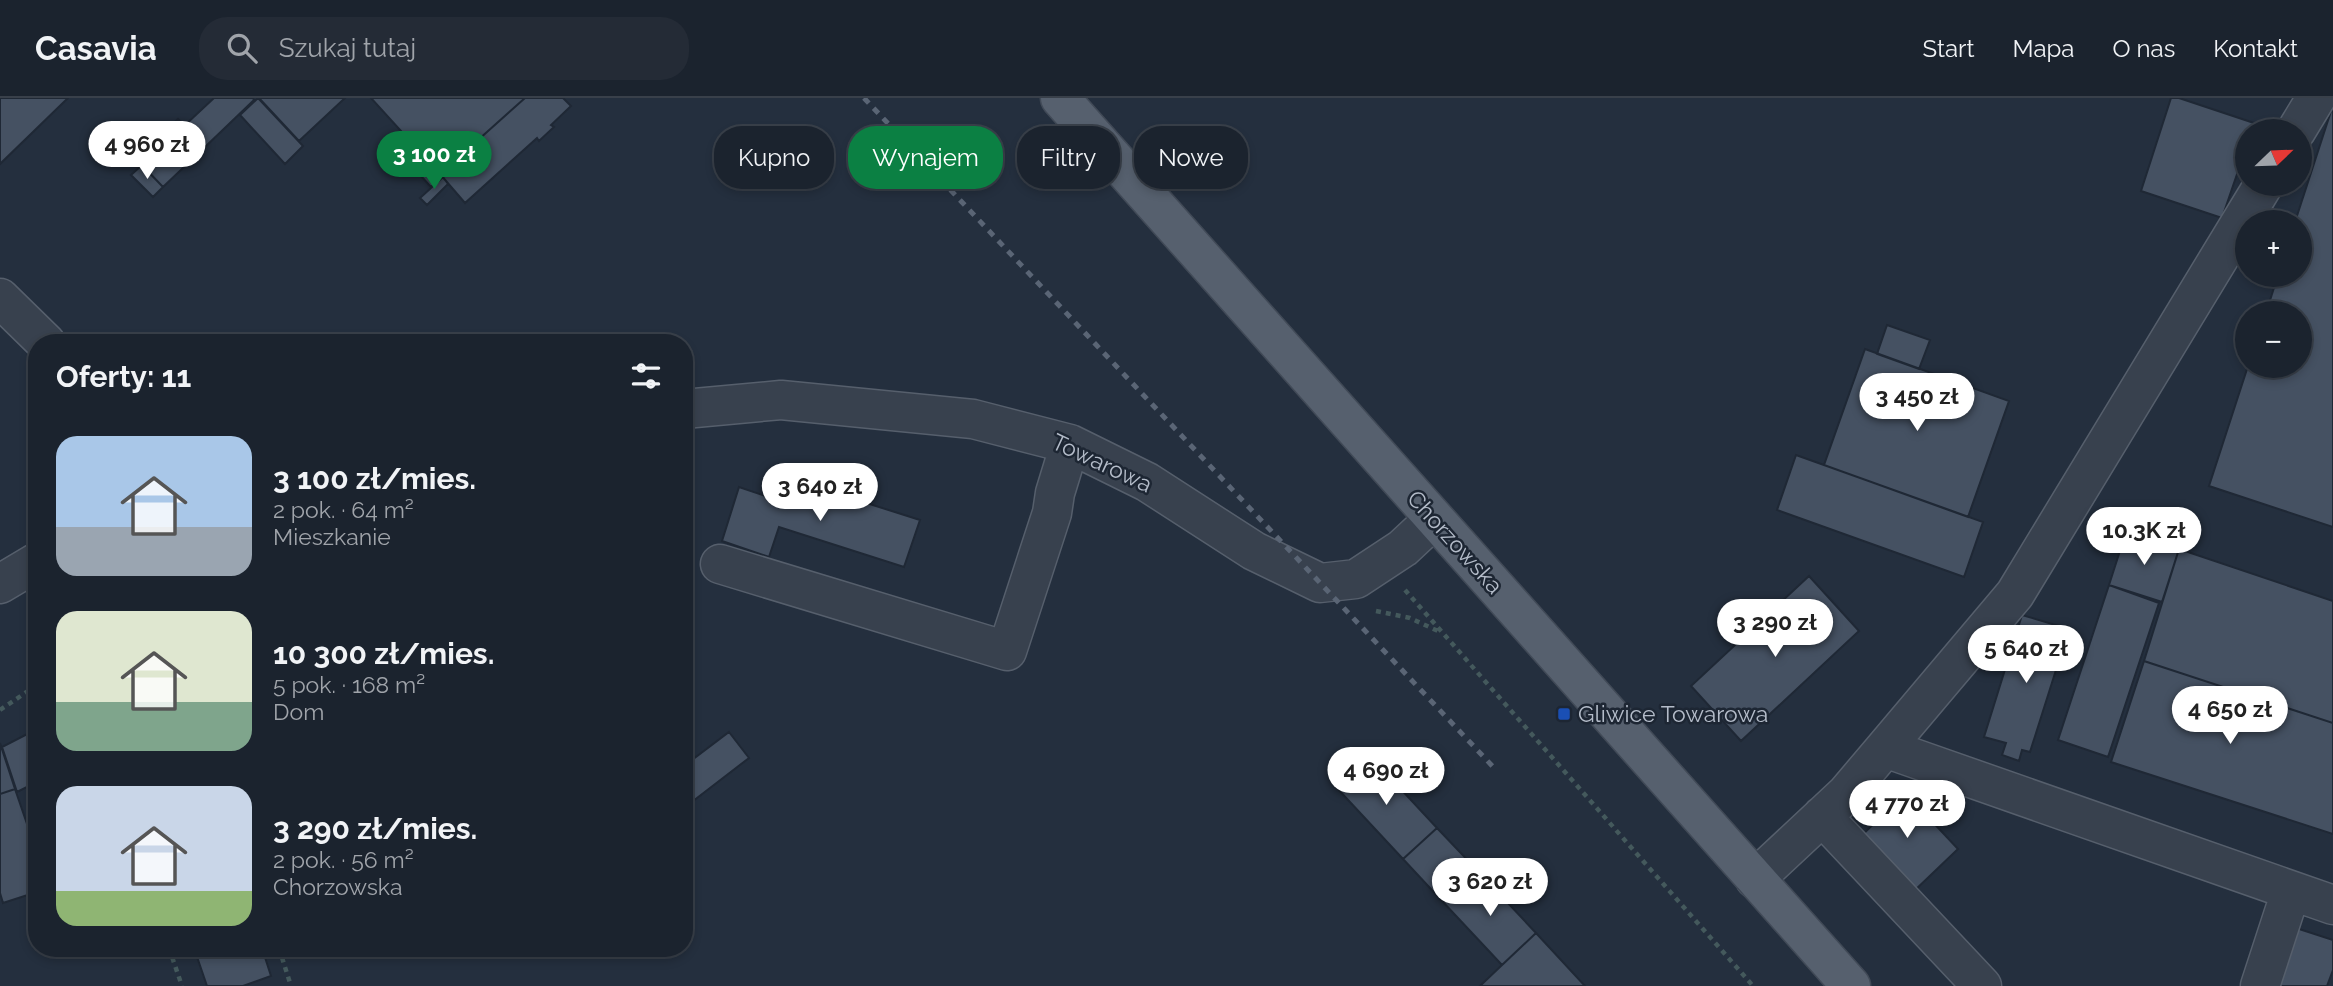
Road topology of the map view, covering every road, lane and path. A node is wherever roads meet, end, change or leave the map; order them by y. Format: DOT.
graph roads {
  1 [pos="1060,98"];
  2 [pos="2316,98"];
  3 [pos="2303,119"];
  4 [pos="2257,196"];
  5 [pos="0,298"];
  6 [pos="37,334"];
  7 [pos="693,408"];
  8 [pos="1070,443"];
  9 [pos="1434,519"];
  10 [pos="1381,563"];
  11 [pos="720,564"];
  12 [pos="28,567"];
  13 [pos="0,584"];
  14 [pos="28,691"];
  15 [pos="0,710"];
  16 [pos="1885,748"];
  17 [pos="1822,816"];
  18 [pos="1755,879"];
  19 [pos="2291,891"];
  20 [pos="2333,905"];
  21 [pos="172,957"];
  22 [pos="282,957"];
  23 [pos="181,986"];
  24 [pos="291,986"];
  25 [pos="1753,986"];
  26 [pos="1851,986"];
  27 [pos="1982,986"];
  28 [pos="2260,986"];
  1 -- 9 [label="main road, Chorzowska"];
  2 -- 3 [label="street"];
  4 -- 16 [label="street"];
  5 -- 6 [label="street"];
  7 -- 8 [label="street, Towarowa"];
  8 -- 10 [label="street, Towarowa"];
  8 -- 11 [label="street"];
  9 -- 10 [label="street, Towarowa"];
  9 -- 18 [label="main road, Chorzowska"];
  10 -- 25 [label="path"];
  12 -- 13 [label="street"];
  14 -- 15 [label="path"];
  16 -- 17 [label="street"];
  16 -- 19 [label="street"];
  17 -- 18 [label="street"];
  17 -- 27 [label="street"];
  18 -- 26 [label="main road, Chorzowska"];
  19 -- 20 [label="street"];
  19 -- 28 [label="street"];
  21 -- 23 [label="path"];
  22 -- 24 [label="path"];
}
